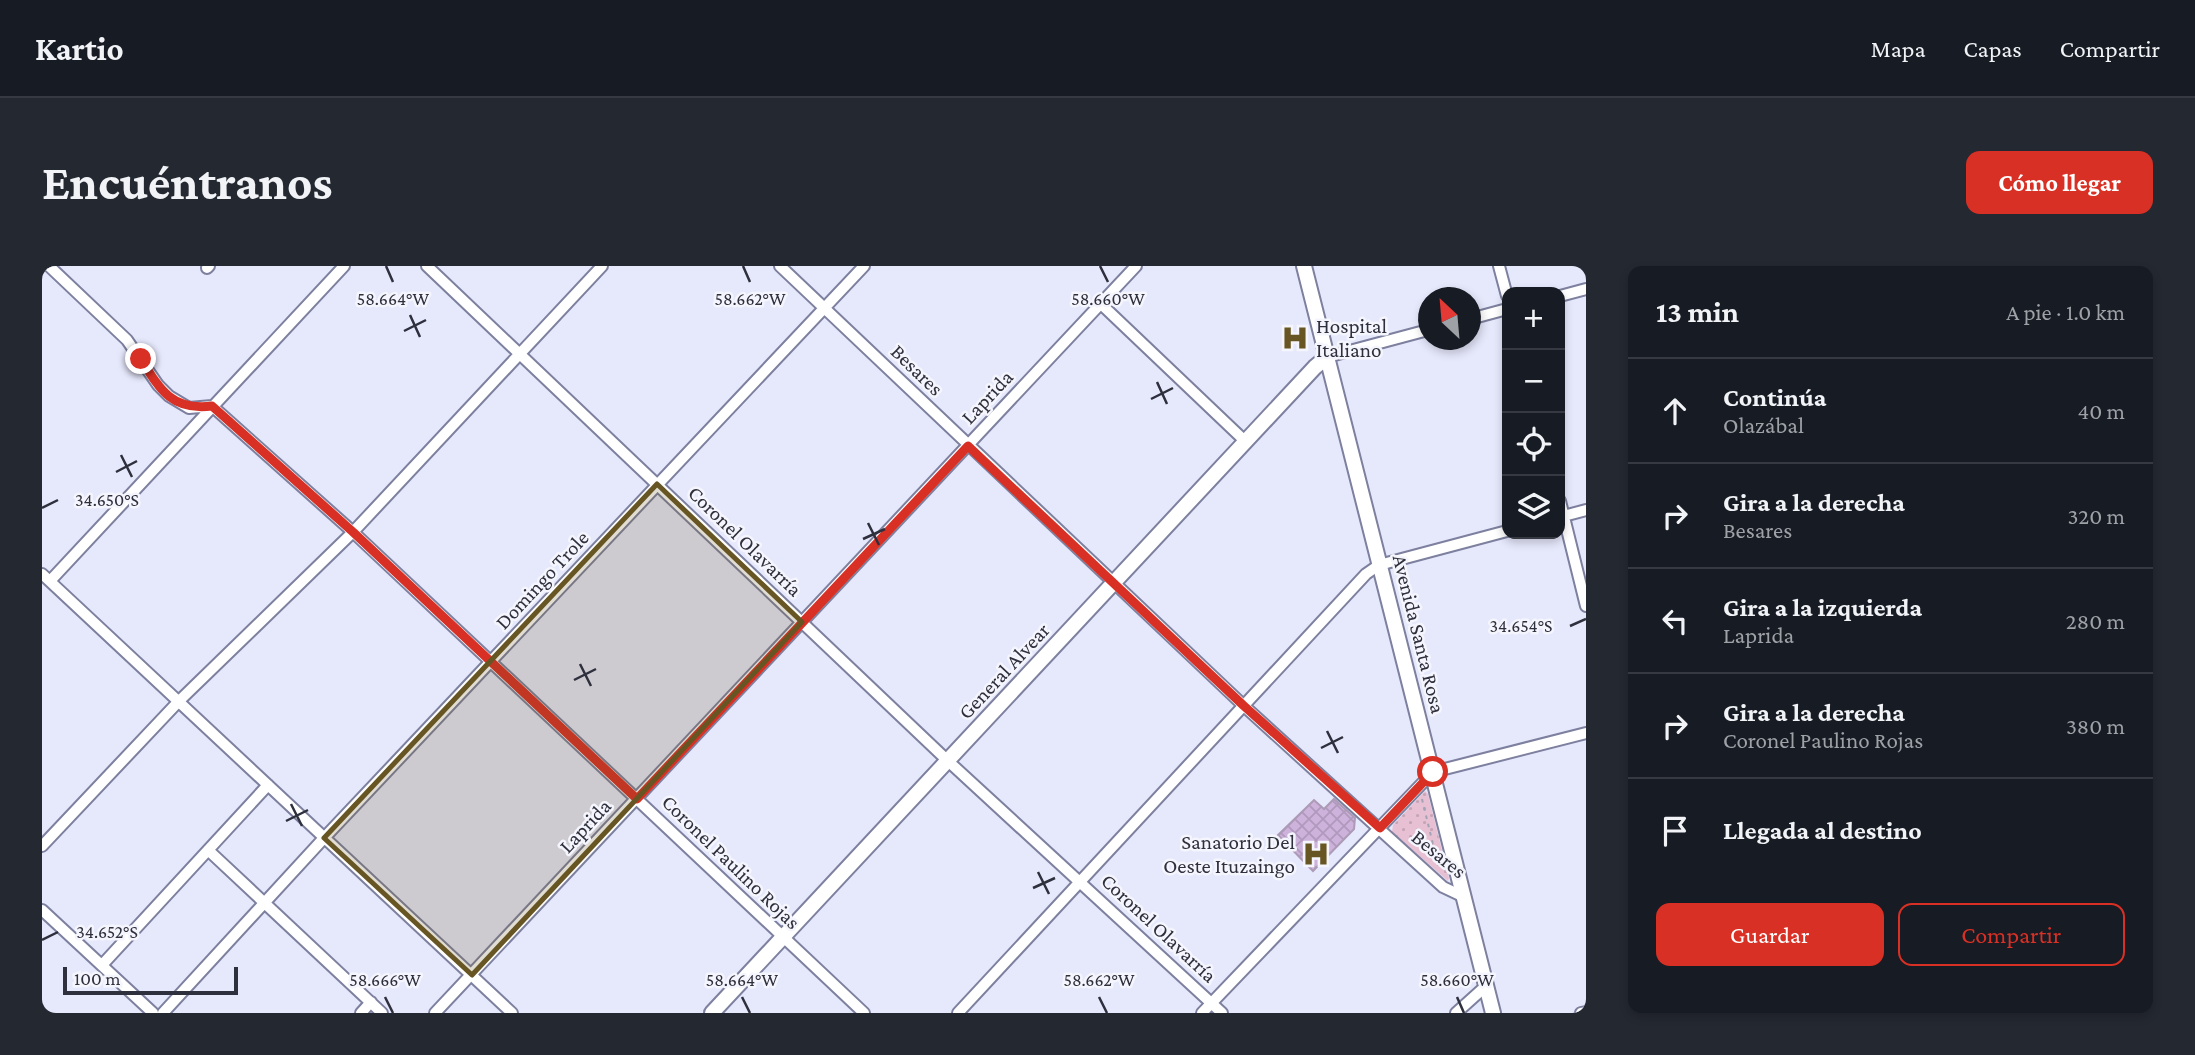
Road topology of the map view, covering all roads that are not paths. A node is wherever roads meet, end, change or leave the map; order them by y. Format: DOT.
graph roads {
  1 [pos="49,266"];
  2 [pos="344,266"];
  3 [pos="427,266"];
  4 [pos="602,266"];
  5 [pos="780,266"];
  6 [pos="864,266"];
  7 [pos="1136,266"];
  8 [pos="1304,266"];
  9 [pos="1499,266"];
  10 [pos="1505,287"];
  11 [pos="1586,289"];
  12 [pos="1565,295"];
  13 [pos="1101,304"];
  14 [pos="824,308"];
  15 [pos="1502,310"];
  16 [pos="1481,316"];
  17 [pos="1418,333"];
  18 [pos="520,354"];
  19 [pos="1327,357"];
  20 [pos="212,406"];
  21 [pos="1246,442"];
  22 [pos="968,446"];
  23 [pos="657,484"];
  24 [pos="1586,510"];
  25 [pos="1565,515"];
  26 [pos="1565,527"];
  27 [pos="353,532"];
  28 [pos="1502,532"];
  29 [pos="1379,565"];
  30 [pos="46,578"];
  31 [pos="1114,584"];
  32 [pos="1586,606"];
  33 [pos="802,622"];
  34 [pos="491,662"];
  35 [pos="179,701"];
  36 [pos="1244,706"];
  37 [pos="1586,733"];
  38 [pos="948,761"];
  39 [pos="1433,772"];
  40 [pos="268,785"];
  41 [pos="637,799"];
  42 [pos="1380,828"];
  43 [pos="324,838"];
  44 [pos="42,846"];
  45 [pos="208,850"];
  46 [pos="1081,881"];
  47 [pos="1462,896"];
  48 [pos="265,902"];
  49 [pos="42,910"];
  50 [pos="783,938"];
  51 [pos="102,965"];
  52 [pos="472,975"];
  53 [pos="1486,986"];
  54 [pos="371,1002"];
  55 [pos="1211,1003"];
  56 [pos="1586,1012"];
  57 [pos="153,1013"];
  58 [pos="163,1013"];
  59 [pos="361,1013"];
  60 [pos="383,1013"];
  61 [pos="435,1013"];
  62 [pos="512,1013"];
  63 [pos="712,1013"];
  64 [pos="864,1013"];
  65 [pos="958,1013"];
  66 [pos="1202,1013"];
  67 [pos="1222,1013"];
  68 [pos="1456,1013"];
  69 [pos="1493,1013"];
  70 [pos="1581,1013"];
  1 -- 20 [label="street"];
  2 -- 20 [label="street"];
  3 -- 18 [label="street, Coronel Olavarría"];
  4 -- 18 [label="street"];
  5 -- 14 [label="street, Besares"];
  6 -- 14 [label="street, Domingo Trole"];
  7 -- 13 [label="street, Laprida"];
  8 -- 19 [label="street, Avenida Santa Rosa"];
  9 -- 10 [label="street"];
  11 -- 12 [label="street"];
  13 -- 21 [label="street"];
  13 -- 22 [label="street, Laprida"];
  14 -- 22 [label="street, Besares"];
  14 -- 23 [label="street, Domingo Trole"];
  15 -- 16 [label="street"];
  17 -- 19 [label="street"];
  18 -- 23 [label="street, Coronel Olavarría"];
  18 -- 27 [label="street"];
  19 -- 21 [label="street, General Alvear"];
  19 -- 29 [label="street, Avenida Santa Rosa"];
  20 -- 27 [label="street, Coronel Paulino Rojas"];
  20 -- 30 [label="street"];
  21 -- 31 [label="street, General Alvear"];
  22 -- 31 [label="street, Besares"];
  22 -- 33 [label="street, Laprida"];
  23 -- 33 [label="street, Coronel Olavarría"];
  23 -- 34 [label="street, Domingo Trole"];
  24 -- 25 [label="street"];
  26 -- 32 [label="street"];
  27 -- 34 [label="street, Coronel Paulino Rojas"];
  27 -- 35 [label="street"];
  28 -- 29 [label="street"];
  29 -- 36 [label="street"];
  29 -- 39 [label="street, Avenida Santa Rosa"];
  30 -- 35 [label="street"];
  31 -- 36 [label="street, Besares"];
  31 -- 38 [label="street, General Alvear"];
  33 -- 38 [label="street, Coronel Olavarría"];
  33 -- 41 [label="street, Laprida"];
  34 -- 41 [label="street, Coronel Paulino Rojas"];
  34 -- 43 [label="street, Domingo Trole"];
  35 -- 40 [label="street"];
  35 -- 44 [label="street"];
  36 -- 42 [label="street, Besares"];
  36 -- 46 [label="street"];
  37 -- 39 [label="street"];
  38 -- 46 [label="street, Coronel Olavarría"];
  38 -- 50 [label="street, General Alvear"];
  39 -- 42 [label="street"];
  39 -- 47 [label="street, Avenida Santa Rosa"];
  40 -- 43 [label="street"];
  40 -- 45 [label="street"];
  41 -- 50 [label="street, Coronel Paulino Rojas"];
  41 -- 52 [label="street, Laprida"];
  42 -- 47 [label="street, Besares"];
  42 -- 55 [label="street"];
  43 -- 48 [label="street, Domingo Trole"];
  43 -- 52 [label="street"];
  45 -- 48 [label="street"];
  45 -- 51 [label="street"];
  46 -- 55 [label="street, Coronel Olavarría"];
  46 -- 65 [label="street"];
  47 -- 53 [label="street, Avenida Santa Rosa"];
  48 -- 54 [label="street"];
  48 -- 58 [label="street, Domingo Trole"];
  49 -- 51 [label="street"];
  50 -- 63 [label="street, General Alvear"];
  50 -- 64 [label="street, Coronel Paulino Rojas"];
  51 -- 57 [label="street"];
  52 -- 61 [label="street, Laprida"];
  52 -- 62 [label="street"];
  53 -- 68 [label="street"];
  53 -- 69 [label="street, Avenida Santa Rosa"];
  54 -- 59 [label="street"];
  54 -- 60 [label="street"];
  55 -- 66 [label="street"];
  55 -- 67 [label="street, Coronel Olavarría"];
  56 -- 70 [label="street"];
}
